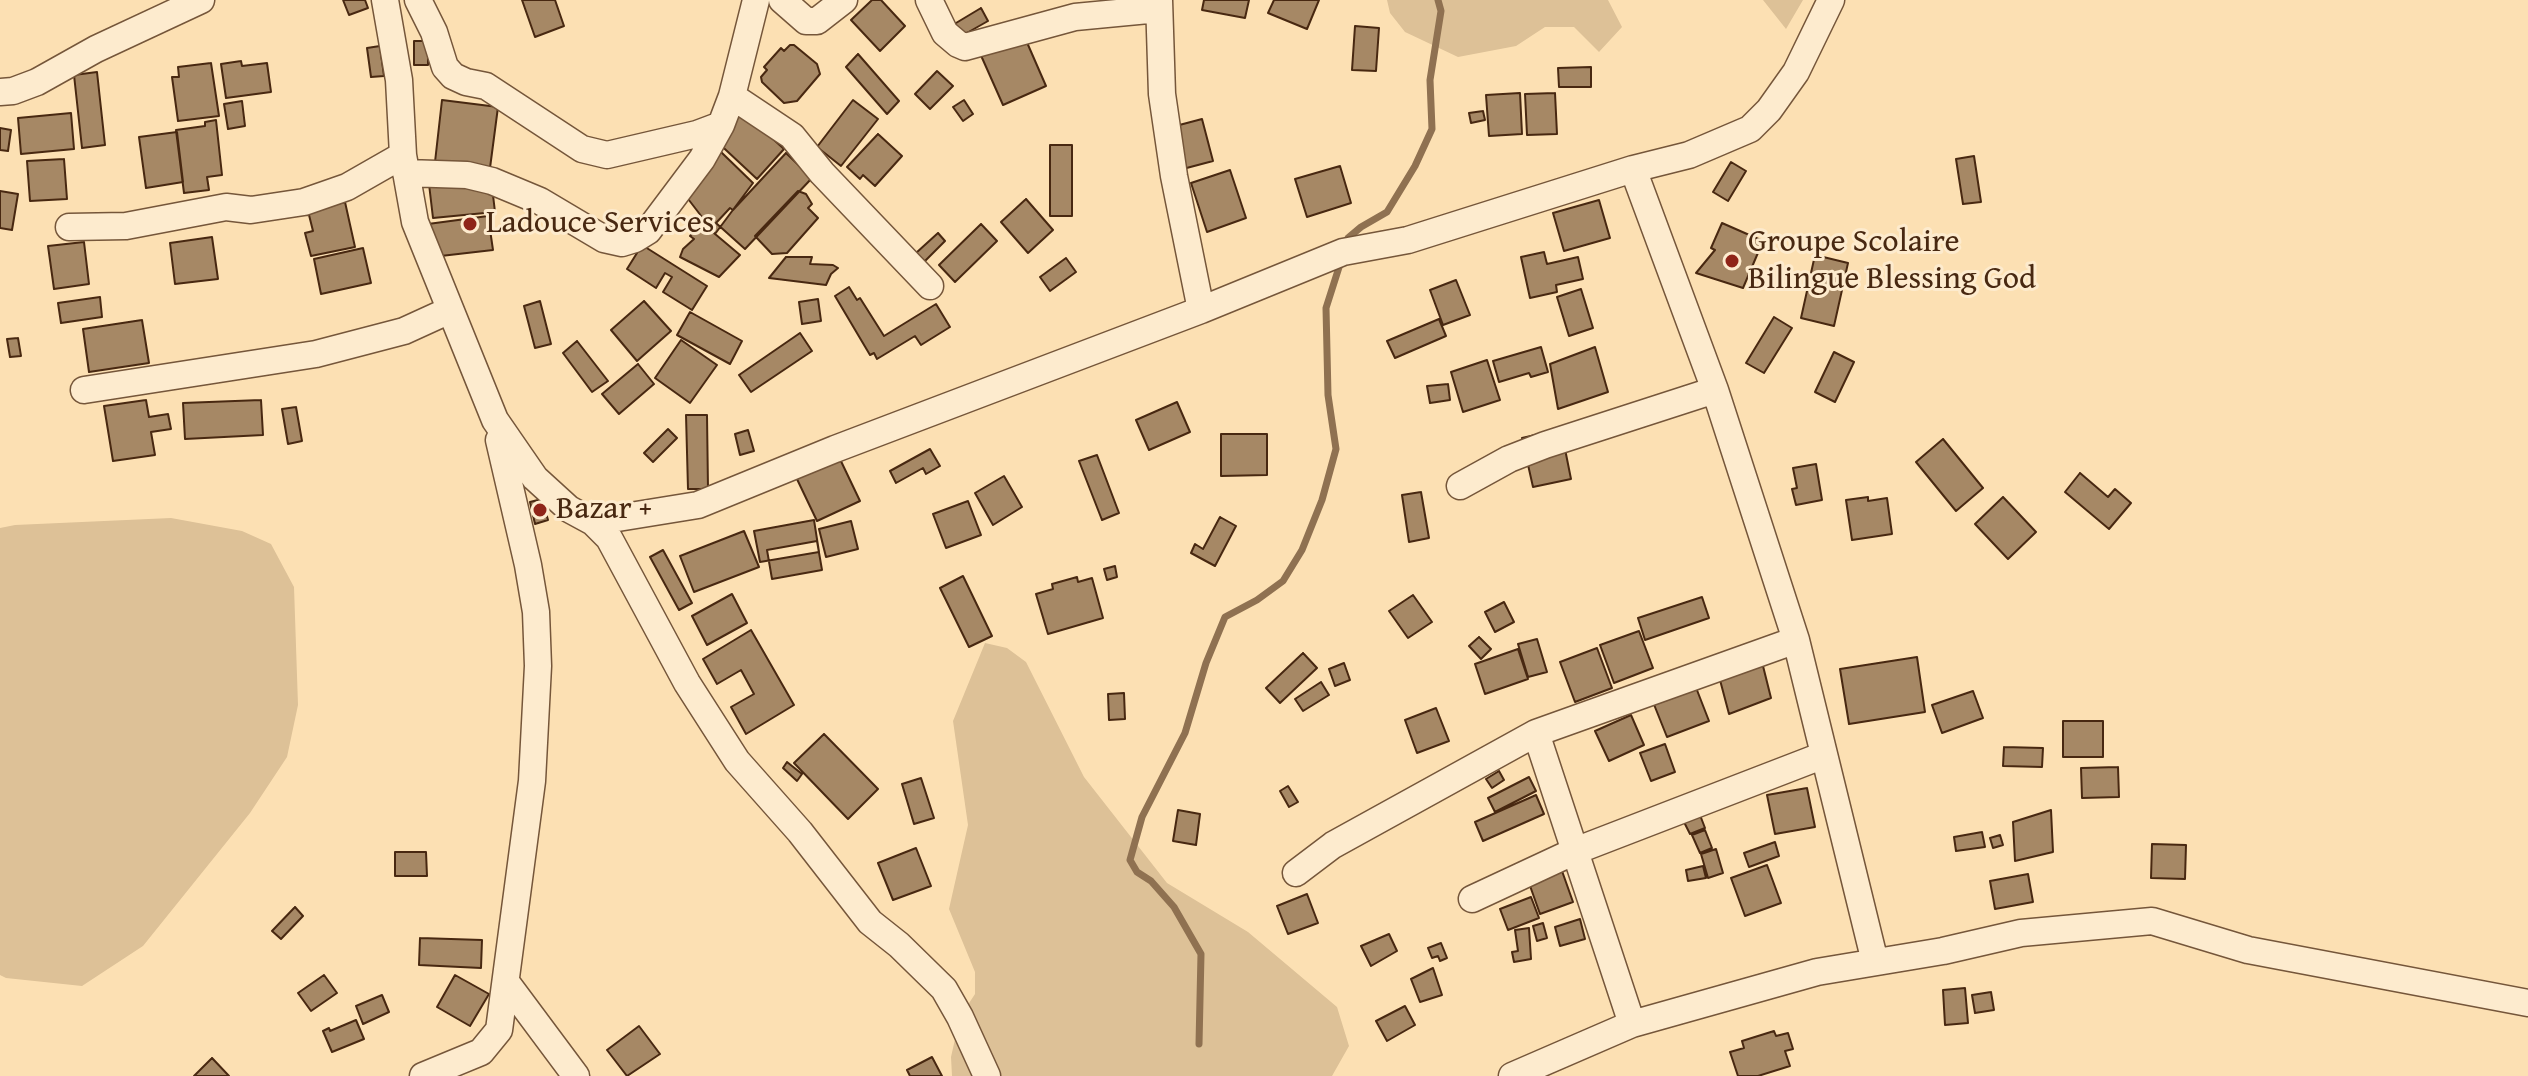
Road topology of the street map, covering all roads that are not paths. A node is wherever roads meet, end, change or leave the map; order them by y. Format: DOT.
graph roads {
  1 [pos="201,0"];
  2 [pos="385,0"];
  3 [pos="418,0"];
  4 [pos="756,0"];
  5 [pos="782,0"];
  6 [pos="844,0"];
  7 [pos="929,0"];
  8 [pos="1831,0"];
  9 [pos="1159,5"];
  10 [pos="0,92"];
  11 [pos="732,96"];
  12 [pos="721,125"];
  13 [pos="404,164"];
  14 [pos="1633,169"];
  15 [pos="69,227"];
  16 [pos="930,286"];
  17 [pos="450,310"];
  18 [pos="1201,310"];
  19 [pos="84,390"];
  20 [pos="1715,390"];
  21 [pos="495,420"];
  22 [pos="1460,486"];
  23 [pos="593,522"];
  24 [pos="1796,640"];
  25 [pos="1536,733"];
  26 [pos="1824,755"];
  27 [pos="1575,851"];
  28 [pos="1296,873"];
  29 [pos="1472,899"];
  30 [pos="1875,962"];
  31 [pos="506,982"];
  32 [pos="2528,1003"];
  33 [pos="1632,1024"];
  34 [pos="423,1076"];
  35 [pos="576,1076"];
  36 [pos="987,1076"];
  37 [pos="1512,1076"];
  1 -- 10 [label="street"];
  2 -- 13 [label="street"];
  3 -- 12 [label="street"];
  4 -- 11 [label="street"];
  5 -- 6 [label="street"];
  7 -- 9 [label="street"];
  8 -- 14 [label="street"];
  9 -- 18 [label="street"];
  11 -- 12 [label="street"];
  11 -- 16 [label="street"];
  12 -- 13 [label="street"];
  13 -- 15 [label="street"];
  13 -- 17 [label="street"];
  14 -- 18 [label="street"];
  14 -- 20 [label="street"];
  17 -- 19 [label="street"];
  17 -- 21 [label="street"];
  18 -- 23 [label="street"];
  20 -- 22 [label="street"];
  20 -- 24 [label="street"];
  21 -- 23 [label="street"];
  21 -- 31 [label="street"];
  23 -- 36 [label="street"];
  24 -- 25 [label="street"];
  24 -- 26 [label="street"];
  25 -- 27 [label="street"];
  25 -- 28 [label="street"];
  26 -- 27 [label="street"];
  26 -- 30 [label="street"];
  27 -- 29 [label="street"];
  27 -- 33 [label="street"];
  30 -- 32 [label="street"];
  30 -- 33 [label="street"];
  31 -- 34 [label="street"];
  31 -- 35 [label="street"];
  33 -- 37 [label="street"];
}
